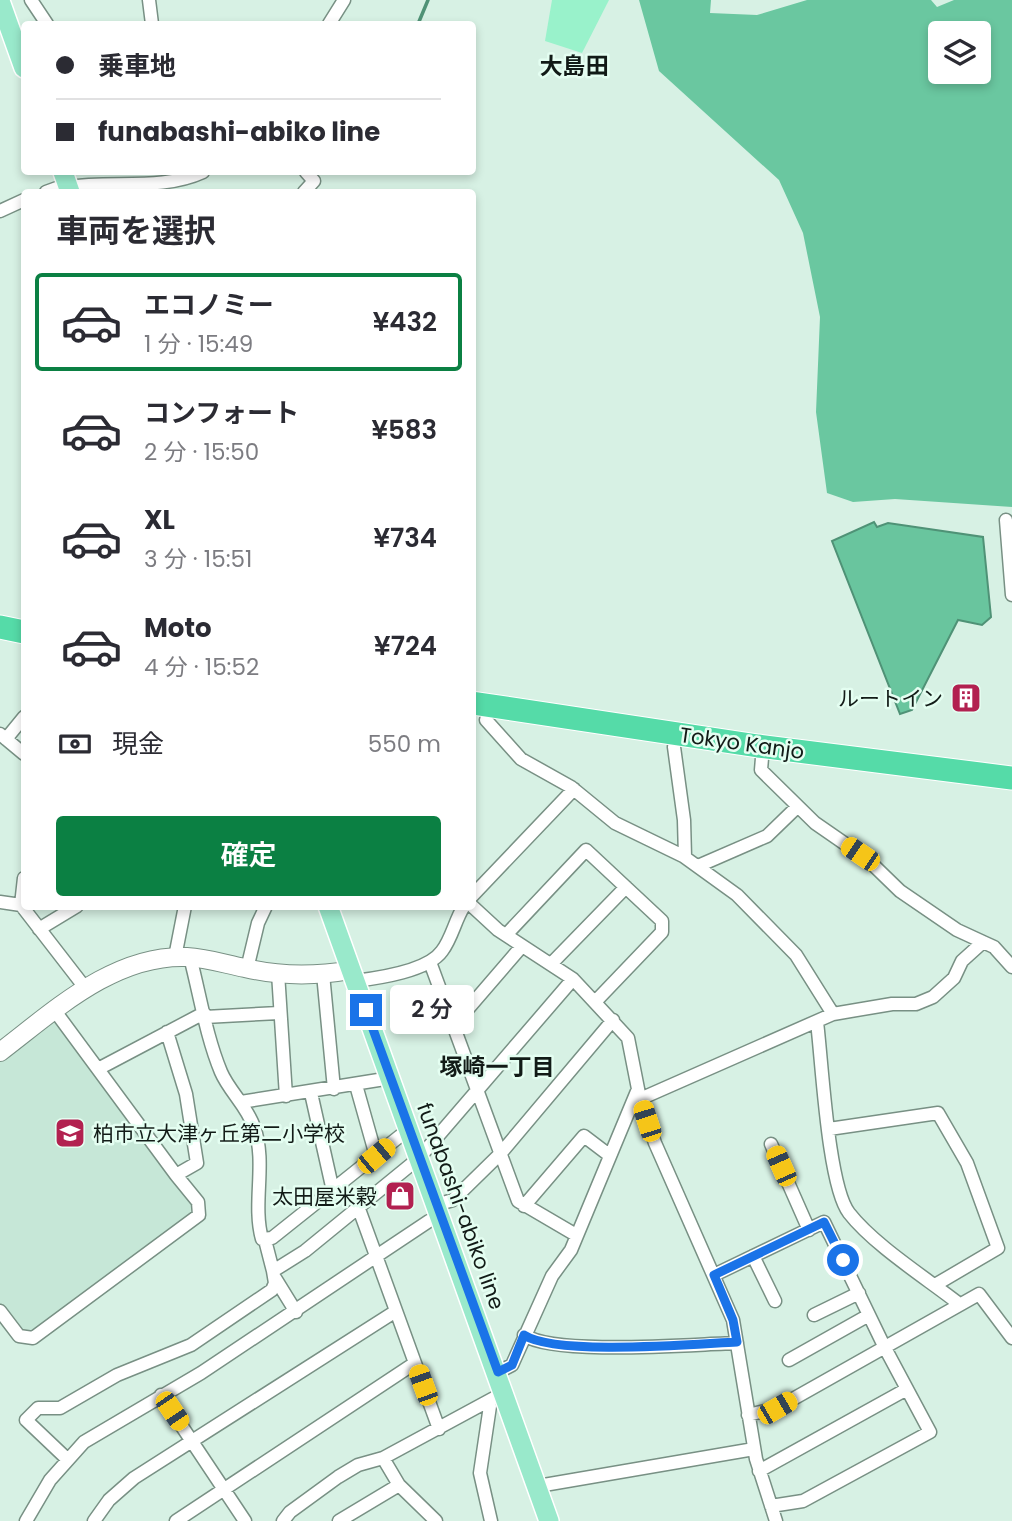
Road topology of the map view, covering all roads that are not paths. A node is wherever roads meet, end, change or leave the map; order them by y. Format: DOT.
graph roads {
  1 [pos="31,0"];
  2 [pos="149,0"];
  3 [pos="344,0"];
  4 [pos="1,7"];
  5 [pos="45,21"];
  6 [pos="152,21"];
  7 [pos="330,21"];
  8 [pos="21,60"];
  9 [pos="194,175"];
  10 [pos="309,175"];
  11 [pos="67,184"];
  12 [pos="307,189"];
  13 [pos="21,201"];
  14 [pos="0,211"];
  15 [pos="1006,520"];
  16 [pos="1012,595"];
  17 [pos="19,632"];
  18 [pos="0,639"];
  19 [pos="477,714"];
  20 [pos="21,720"];
  21 [pos="3,736"];
  22 [pos="674,747"];
  23 [pos="21,751"];
  24 [pos="762,758"];
  25 [pos="1012,778"];
  26 [pos="574,789"];
  27 [pos="1012,793"];
  28 [pos="797,807"];
  29 [pos="685,857"];
  30 [pos="698,866"];
  31 [pos="626,887"];
  32 [pos="476,892"];
  33 [pos="0,902"];
  34 [pos="21,905"];
  35 [pos="476,909"];
  36 [pos="25,910"];
  37 [pos="70,910"];
  38 [pos="185,910"];
  39 [pos="264,910"];
  40 [pos="329,910"];
  41 [pos="462,910"];
  42 [pos="39,929"];
  43 [pos="506,935"];
  44 [pos="983,942"];
  45 [pos="522,946"];
  46 [pos="182,957"];
  47 [pos="429,962"];
  48 [pos="551,964"];
  49 [pos="1012,967"];
  50 [pos="247,969"];
  51 [pos="278,973"];
  52 [pos="323,974"];
  53 [pos="353,975"];
  54 [pos="573,979"];
  55 [pos="86,989"];
  56 [pos="596,1002"];
  57 [pos="55,1011"];
  58 [pos="279,1013"];
  59 [pos="833,1014"];
  60 [pos="204,1015"];
  61 [pos="613,1020"];
  62 [pos="817,1022"];
  63 [pos="454,1025"];
  64 [pos="167,1032"];
  65 [pos="0,1052"];
  66 [pos="98,1069"];
  67 [pos="391,1078"];
  68 [pos="356,1085"];
  69 [pos="334,1089"];
  70 [pos="476,1091"];
  71 [pos="311,1093"];
  72 [pos="639,1094"];
  73 [pos="286,1096"];
  74 [pos="241,1102"];
  75 [pos="829,1129"];
  76 [pos="410,1132"];
  77 [pos="771,1144"];
  78 [pos="501,1153"];
  79 [pos="609,1155"];
  80 [pos="376,1156"];
  81 [pos="419,1158"];
  82 [pos="176,1175"];
  83 [pos="333,1191"];
  84 [pos="524,1206"];
  85 [pos="359,1209"];
  86 [pos="439,1211"];
  87 [pos="809,1230"];
  88 [pos="576,1235"];
  89 [pos="265,1240"];
  90 [pos="753,1256"];
  91 [pos="377,1258"];
  92 [pos="274,1274"];
  93 [pos="714,1275"];
  94 [pos="935,1285"];
  95 [pos="859,1293"];
  96 [pos="775,1301"];
  97 [pos="958,1303"];
  98 [pos="0,1311"];
  99 [pos="396,1311"];
  100 [pos="296,1312"];
  101 [pos="814,1315"];
  102 [pos="869,1315"];
  103 [pos="524,1335"];
  104 [pos="1012,1338"];
  105 [pos="737,1342"];
  106 [pos="884,1346"];
  107 [pos="789,1360"];
  108 [pos="415,1363"];
  109 [pos="498,1372"];
  110 [pos="907,1390"];
  111 [pos="505,1392"];
  112 [pos="161,1395"];
  113 [pos="487,1402"];
  114 [pos="748,1415"];
  115 [pos="439,1429"];
  116 [pos="192,1442"];
  117 [pos="754,1449"];
  118 [pos="66,1458"];
  119 [pos="383,1458"];
  120 [pos="759,1471"];
  121 [pos="399,1485"];
  122 [pos="538,1486"];
  123 [pos="223,1489"];
  124 [pos="771,1506"];
  125 [pos="179,1520"];
  126 [pos="26,1521"];
  127 [pos="94,1521"];
  128 [pos="245,1521"];
  129 [pos="283,1521"];
  130 [pos="339,1521"];
  131 [pos="436,1521"];
  132 [pos="491,1521"];
  133 [pos="549,1521"];
  134 [pos="776,1521"];
  1 -- 5 [label="street"];
  2 -- 6 [label="street"];
  3 -- 7 [label="street"];
  4 -- 8 [label="main road"];
  9 -- 11 [label="street"];
  10 -- 12 [label="street"];
  13 -- 14 [label="street"];
  15 -- 16 [label="street"];
  17 -- 18 [label="highway"];
  19 -- 22 [label="highway, Tokyo Kanjo"];
  19 -- 25 [label="highway, Tokyo Kanjo"];
  19 -- 26 [label="street"];
  20 -- 21 [label="street"];
  21 -- 23 [label="street"];
  22 -- 24 [label="highway, Tokyo Kanjo"];
  22 -- 29 [label="street"];
  24 -- 27 [label="highway, Tokyo Kanjo"];
  24 -- 28 [label="street"];
  26 -- 29 [label="street"];
  26 -- 32 [label="street"];
  28 -- 30 [label="street"];
  28 -- 44 [label="street"];
  29 -- 30 [label="street"];
  30 -- 59 [label="street"];
  31 -- 43 [label="street"];
  31 -- 48 [label="street"];
  31 -- 56 [label="street"];
  33 -- 34 [label="street"];
  35 -- 43 [label="street"];
  36 -- 42 [label="street"];
  37 -- 42 [label="street"];
  38 -- 46 [label="street"];
  39 -- 50 [label="street"];
  40 -- 53 [label="main road, funabashi-abiko line"];
  41 -- 47 [label="street"];
  42 -- 55 [label="street"];
  43 -- 45 [label="street"];
  44 -- 49 [label="street"];
  44 -- 59 [label="street"];
  45 -- 48 [label="street"];
  45 -- 63 [label="street"];
  46 -- 50 [label="street"];
  46 -- 55 [label="street"];
  46 -- 60 [label="street"];
  47 -- 53 [label="street"];
  47 -- 63 [label="street"];
  48 -- 54 [label="street"];
  50 -- 51 [label="street"];
  51 -- 52 [label="street"];
  51 -- 58 [label="street"];
  52 -- 53 [label="street"];
  52 -- 69 [label="street"];
  53 -- 67 [label="main road, funabashi-abiko line"];
  54 -- 56 [label="street"];
  54 -- 70 [label="street"];
  55 -- 57 [label="street"];
  56 -- 61 [label="street"];
  57 -- 65 [label="street"];
  57 -- 66 [label="street"];
  58 -- 60 [label="street"];
  58 -- 73 [label="street"];
  59 -- 62 [label="street"];
  60 -- 64 [label="street"];
  60 -- 74 [label="street"];
  61 -- 72 [label="street"];
  61 -- 78 [label="street"];
  62 -- 72 [label="street"];
  62 -- 75 [label="street"];
  63 -- 70 [label="street"];
  64 -- 66 [label="street"];
  64 -- 82 [label="street"];
  66 -- 82 [label="street"];
  67 -- 68 [label="street"];
  67 -- 76 [label="main road, funabashi-abiko line"];
  68 -- 69 [label="street"];
  68 -- 80 [label="street"];
  69 -- 71 [label="street"];
  70 -- 78 [label="street"];
  70 -- 81 [label="street"];
  71 -- 73 [label="street"];
  71 -- 83 [label="street"];
  72 -- 79 [label="street"];
  72 -- 93 [label="street"];
  73 -- 74 [label="street"];
  74 -- 89 [label="street"];
  75 -- 94 [label="street"];
  75 -- 94 [label="street"];
  76 -- 80 [label="street"];
  76 -- 81 [label="main road, funabashi-abiko line"];
  77 -- 87 [label="street"];
  78 -- 84 [label="street"];
  78 -- 86 [label="street"];
  79 -- 84 [label="street"];
  79 -- 88 [label="street"];
  80 -- 83 [label="street"];
  81 -- 85 [label="street"];
  81 -- 86 [label="main road, funabashi-abiko line"];
  82 -- 98 [label="street"];
  83 -- 89 [label="street"];
  84 -- 88 [label="street"];
  85 -- 91 [label="street"];
  85 -- 92 [label="street"];
  86 -- 91 [label="street"];
  86 -- 109 [label="main road, funabashi-abiko line"];
  87 -- 90 [label="street"];
  87 -- 95 [label="street"];
  88 -- 103 [label="street"];
  89 -- 92 [label="street"];
  90 -- 93 [label="street"];
  90 -- 96 [label="street"];
  91 -- 99 [label="street"];
  91 -- 100 [label="street"];
  92 -- 100 [label="street"];
  92 -- 118 [label="street"];
  93 -- 105 [label="street"];
  94 -- 97 [label="street"];
  95 -- 101 [label="street"];
  95 -- 102 [label="street"];
  97 -- 104 [label="street"];
  97 -- 106 [label="street"];
  99 -- 108 [label="street"];
  99 -- 116 [label="street"];
  100 -- 112 [label="street"];
  102 -- 106 [label="street"];
  102 -- 107 [label="street"];
  103 -- 105 [label="street"];
  103 -- 109 [label="street"];
  105 -- 114 [label="street"];
  106 -- 110 [label="street"];
  106 -- 114 [label="street"];
  108 -- 115 [label="street"];
  108 -- 123 [label="street"];
  109 -- 111 [label="main road, funabashi-abiko line"];
  110 -- 120 [label="street"];
  110 -- 124 [label="street"];
  111 -- 113 [label="street"];
  111 -- 122 [label="main road, funabashi-abiko line"];
  112 -- 116 [label="street"];
  112 -- 118 [label="street"];
  113 -- 115 [label="street"];
  113 -- 132 [label="street"];
  114 -- 117 [label="street"];
  115 -- 119 [label="street"];
  116 -- 123 [label="street"];
  116 -- 127 [label="street"];
  117 -- 120 [label="street"];
  117 -- 122 [label="street"];
  118 -- 126 [label="street"];
  119 -- 121 [label="street"];
  119 -- 129 [label="street"];
  120 -- 124 [label="street"];
  121 -- 130 [label="street"];
  121 -- 131 [label="street"];
  122 -- 133 [label="main road, funabashi-abiko line"];
  123 -- 125 [label="street"];
  123 -- 128 [label="street"];
  124 -- 134 [label="street"];
}
